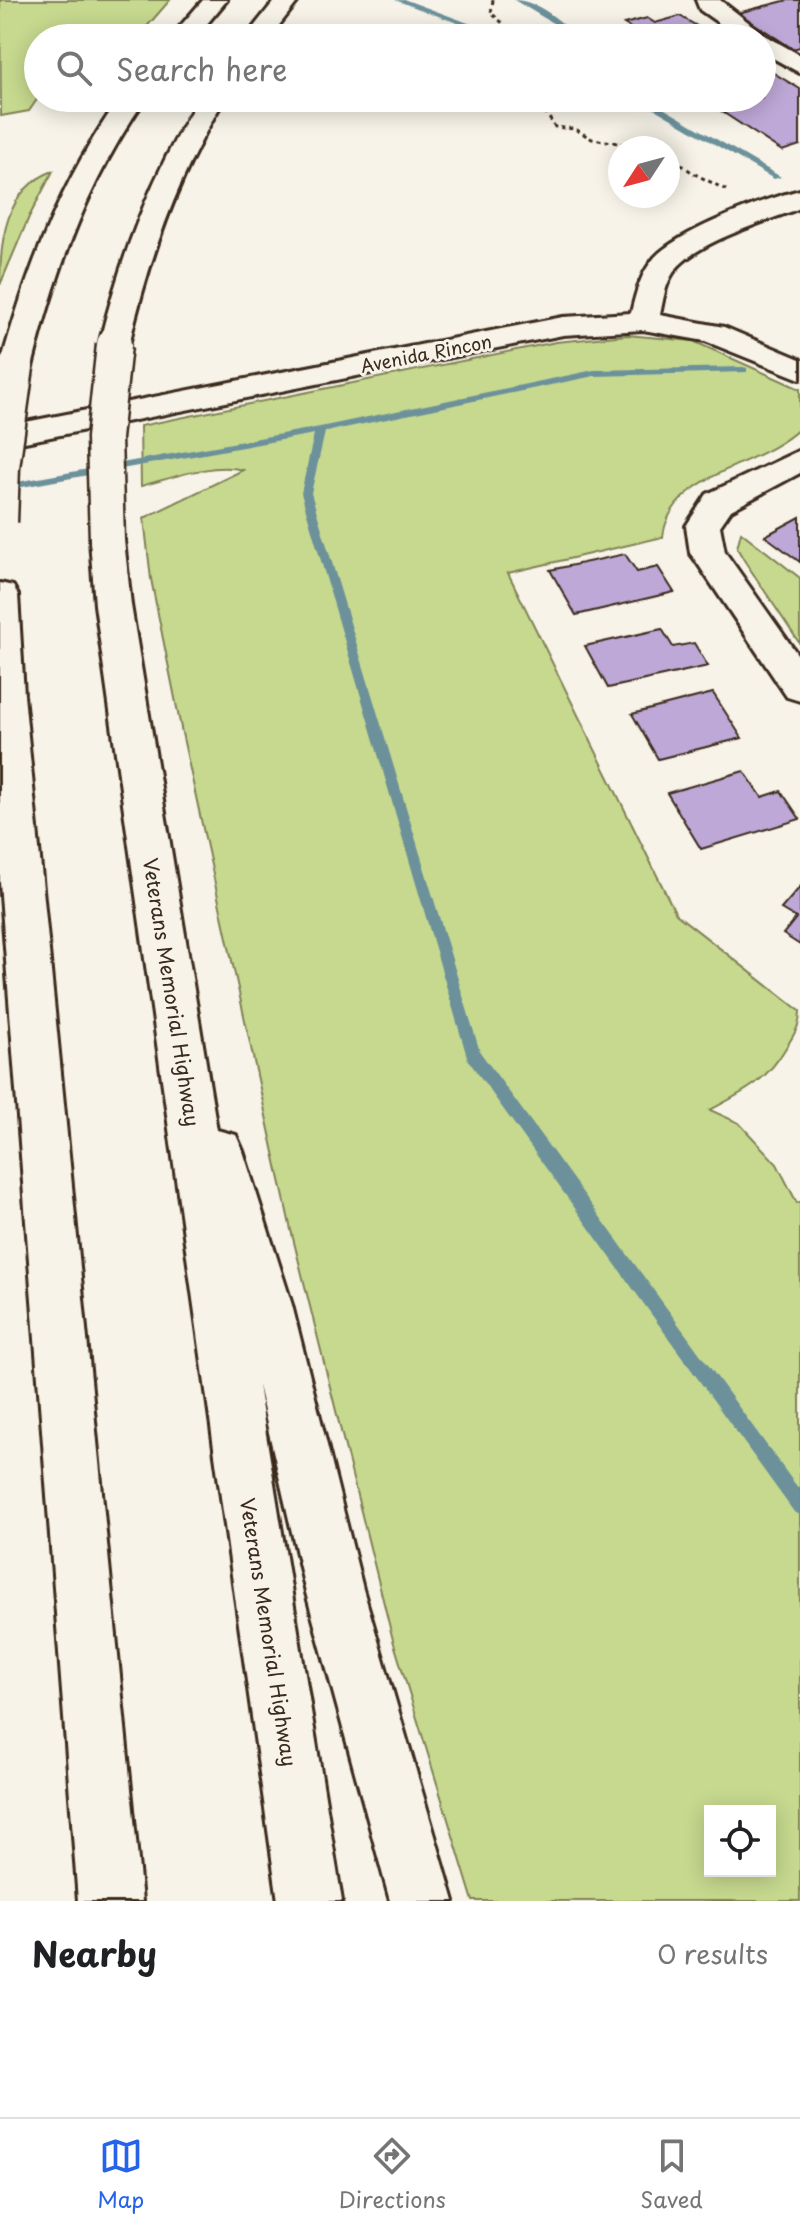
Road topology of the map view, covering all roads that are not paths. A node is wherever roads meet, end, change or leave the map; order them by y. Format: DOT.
graph roads {
  1 [pos="215,0"];
  2 [pos="287,0"];
  3 [pos="708,0"];
  4 [pos="194,24"];
  5 [pos="268,24"];
  6 [pos="734,24"];
  7 [pos="776,51"];
  8 [pos="800,66"];
  9 [pos="124,112"];
  10 [pos="203,112"];
  11 [pos="800,198"];
  12 [pos="643,321"];
  13 [pos="800,370"];
  14 [pos="0,437"];
  15 [pos="800,460"];
  16 [pos="0,522"];
  17 [pos="0,595"];
  18 [pos="800,687"];
  19 [pos="5,695"];
  20 [pos="0,760"];
  21 [pos="174,1006"];
  22 [pos="110,1901"];
  23 [pos="310,1901"];
  24 [pos="422,1901"];
  1 -- 4 [label="main road"];
  2 -- 5 [label="main road"];
  3 -- 6 [label="main road"];
  7 -- 8 [label="main road"];
  9 -- 16 [label="main road, bridge"];
  10 -- 21 [label="main road, Veterans Memorial Highway, bridge"];
  11 -- 12 [label="main road"];
  12 -- 13 [label="main road, Avenida Rincon"];
  12 -- 14 [label="main road, Avenida Rincon"];
  15 -- 18 [label="main road"];
  17 -- 19 [label="main road"];
  19 -- 20 [label="main road"];
  19 -- 22 [label="main road"];
  21 -- 23 [label="main road, Veterans Memorial Highway"];
  21 -- 24 [label="main road"];
}
